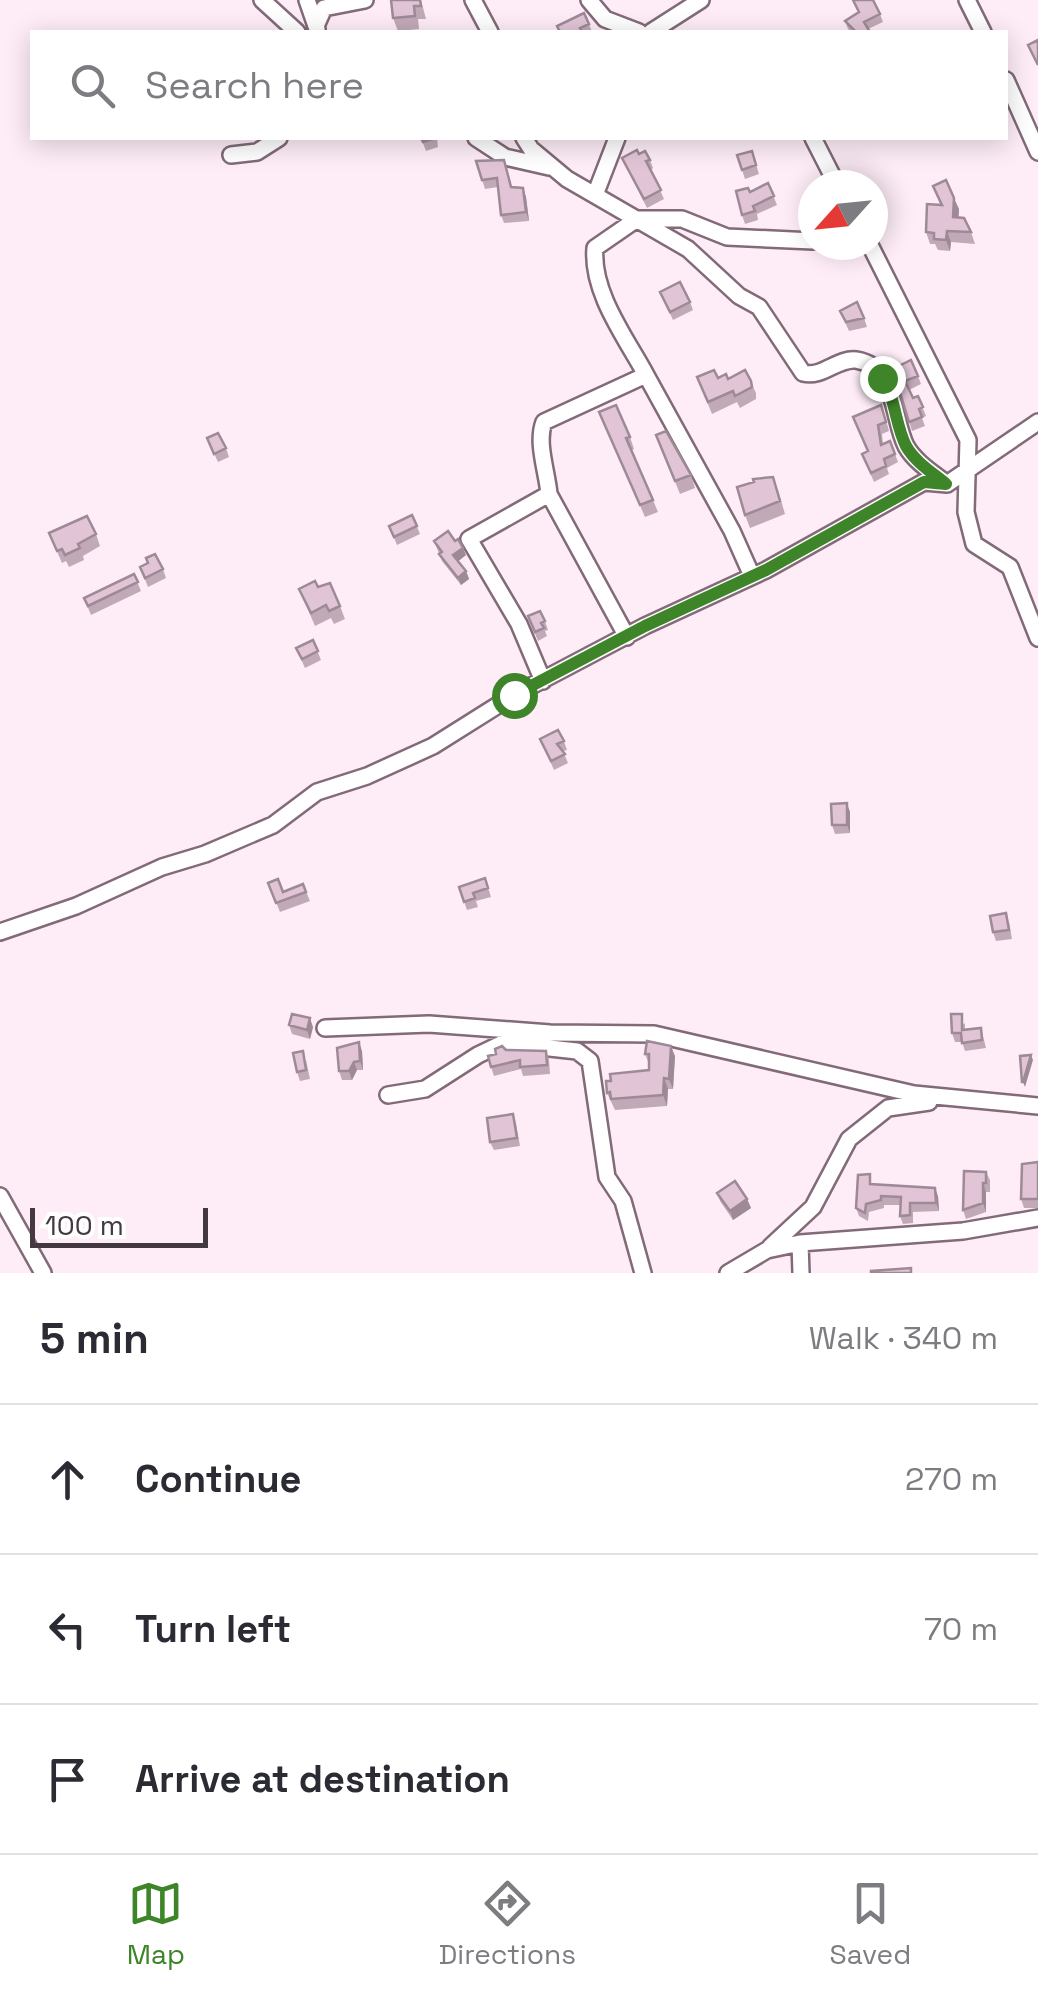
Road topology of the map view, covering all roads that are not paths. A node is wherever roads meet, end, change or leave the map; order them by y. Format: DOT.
graph roads {
  1 [pos="262,0"];
  2 [pos="306,0"];
  3 [pos="366,0"];
  4 [pos="473,0"];
  5 [pos="589,0"];
  6 [pos="700,0"];
  7 [pos="966,0"];
  8 [pos="317,29"];
  9 [pos="295,30"];
  10 [pos="489,30"];
  11 [pos="634,30"];
  12 [pos="655,30"];
  13 [pos="983,30"];
  14 [pos="1008,84"];
  15 [pos="276,140"];
  16 [pos="479,140"];
  17 [pos="525,140"];
  18 [pos="615,140"];
  19 [pos="814,140"];
  20 [pos="1038,152"];
  21 [pos="231,155"];
  22 [pos="553,168"];
  23 [pos="829,170"];
  24 [pos="595,195"];
  25 [pos="637,219"];
  26 [pos="798,241"];
  27 [pos="878,260"];
  28 [pos="646,375"];
  29 [pos="1038,422"];
  30 [pos="966,470"];
  31 [pos="946,484"];
  32 [pos="548,494"];
  33 [pos="752,576"];
  34 [pos="627,636"];
  35 [pos="1038,638"];
  36 [pos="542,681"];
  37 [pos="0,932"];
  38 [pos="324,1028"];
  39 [pos="388,1095"];
  40 [pos="951,1098"];
  41 [pos="1038,1106"];
  42 [pos="0,1196"];
  43 [pos="1038,1218"];
  44 [pos="800,1243"];
  45 [pos="767,1250"];
  46 [pos="43,1273"];
  47 [pos="643,1273"];
  48 [pos="728,1273"];
  49 [pos="801,1273"];
  1 -- 9 [label="street"];
  2 -- 8 [label="street"];
  3 -- 8 [label="street"];
  4 -- 10 [label="street"];
  5 -- 11 [label="street"];
  6 -- 12 [label="street"];
  7 -- 13 [label="street"];
  14 -- 20 [label="street"];
  15 -- 21 [label="street"];
  16 -- 22 [label="street"];
  17 -- 22 [label="street"];
  18 -- 24 [label="street"];
  19 -- 23 [label="street"];
  22 -- 24 [label="street"];
  24 -- 25 [label="street"];
  25 -- 26 [label="street"];
  25 -- 28 [label="street"];
  25 -- 31 [label="street"];
  27 -- 30 [label="street"];
  28 -- 32 [label="street"];
  28 -- 33 [label="street"];
  29 -- 30 [label="street"];
  30 -- 31 [label="street"];
  30 -- 35 [label="street"];
  31 -- 33 [label="street"];
  32 -- 34 [label="street"];
  32 -- 36 [label="street"];
  33 -- 34 [label="street"];
  34 -- 36 [label="street"];
  36 -- 37 [label="street"];
  38 -- 40 [label="street"];
  39 -- 47 [label="street"];
  40 -- 41 [label="street"];
  40 -- 45 [label="street"];
  42 -- 46 [label="street"];
  43 -- 44 [label="street"];
  44 -- 45 [label="street"];
  44 -- 49 [label="street"];
  45 -- 48 [label="street"];
}
